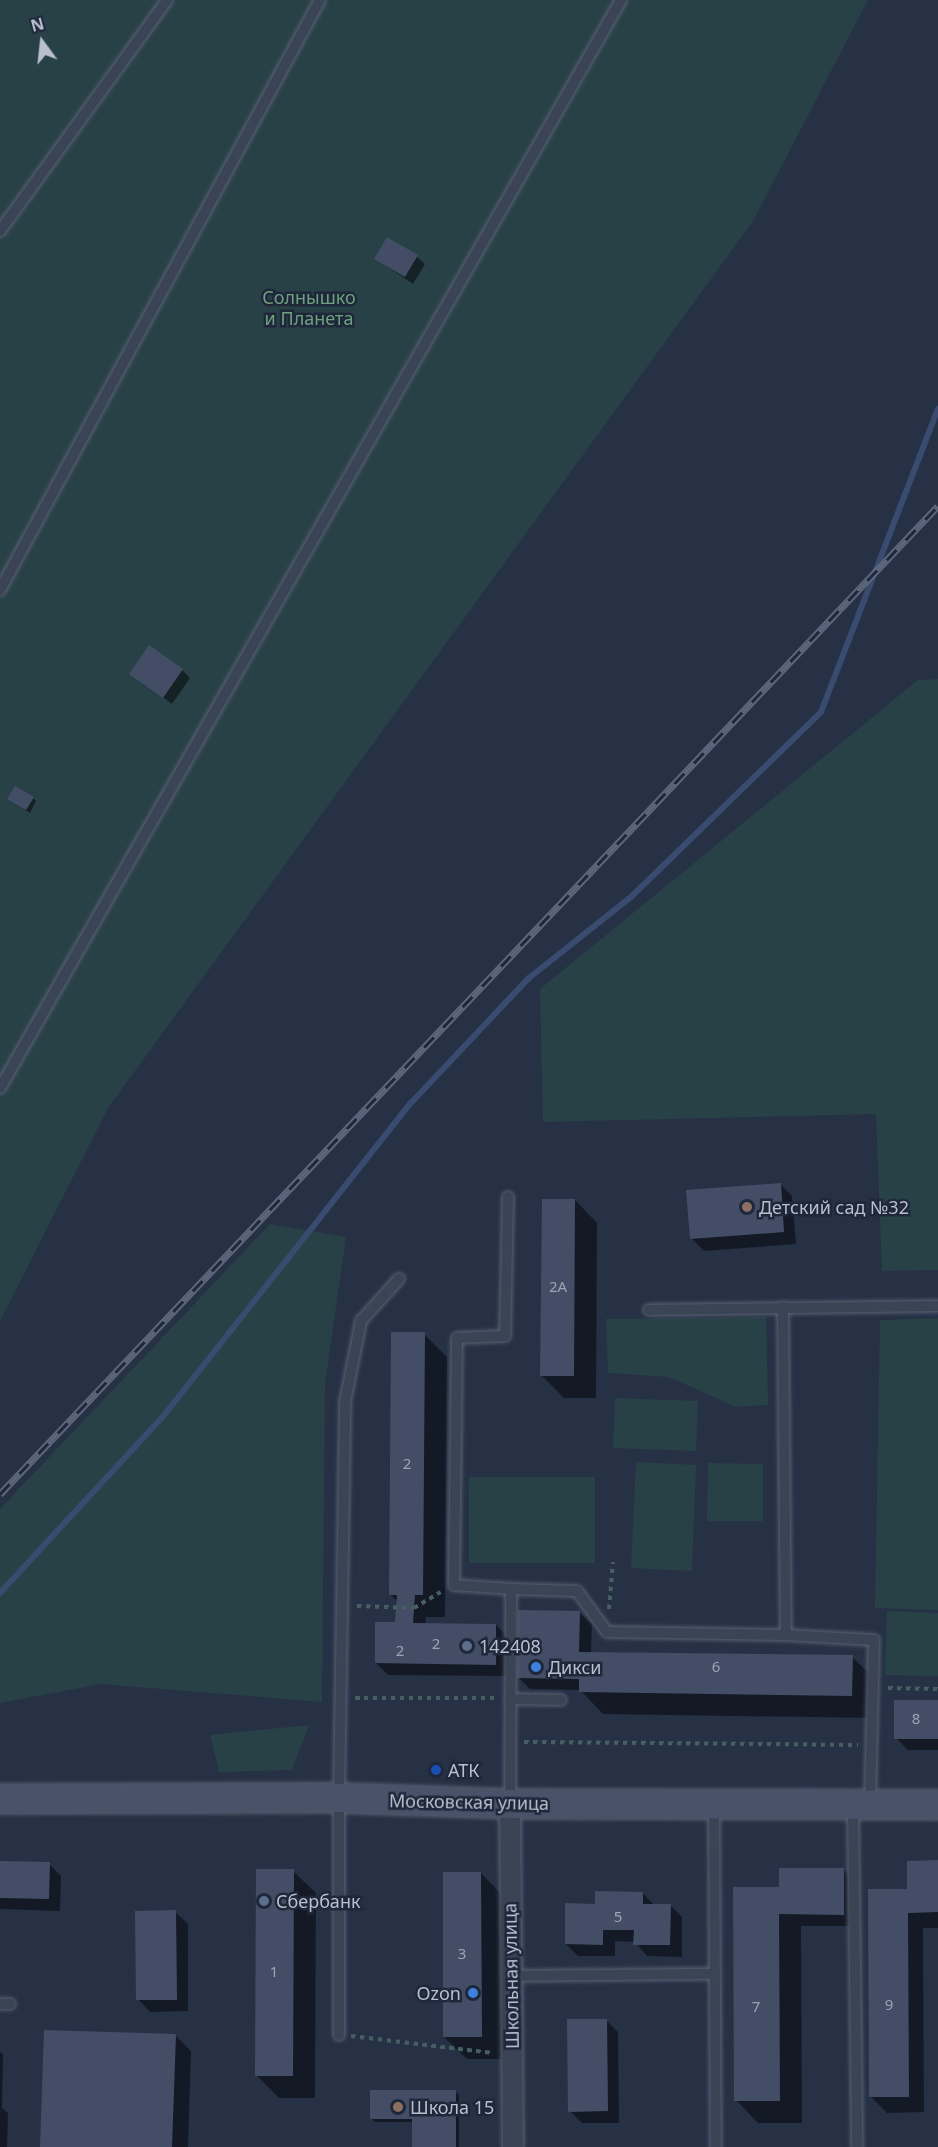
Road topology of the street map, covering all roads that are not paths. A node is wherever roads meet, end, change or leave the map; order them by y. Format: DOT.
graph roads {
  1 [pos="167,0"];
  2 [pos="320,0"];
  3 [pos="621,0"];
  4 [pos="0,231"];
  5 [pos="0,590"];
  6 [pos="0,1088"];
  7 [pos="508,1197"];
  8 [pos="399,1279"];
  9 [pos="938,1306"];
  10 [pos="783,1307"];
  11 [pos="649,1310"];
  12 [pos="511,1588"];
  13 [pos="786,1635"];
  14 [pos="510,1699"];
  15 [pos="561,1700"];
  16 [pos="339,1798"];
  17 [pos="0,1799"];
  18 [pos="510,1804"];
  19 [pos="714,1804"];
  20 [pos="861,1804"];
  21 [pos="938,1805"];
  22 [pos="713,1974"];
  23 [pos="512,1976"];
  24 [pos="339,2035"];
  25 [pos="513,2147"];
  26 [pos="716,2147"];
  27 [pos="857,2147"];
  1 -- 4 [label="lane"];
  2 -- 5 [label="lane"];
  3 -- 6 [label="lane"];
  7 -- 12 [label="lane"];
  8 -- 16 [label="lane"];
  9 -- 10 [label="lane"];
  10 -- 11 [label="lane"];
  10 -- 13 [label="lane"];
  12 -- 13 [label="lane"];
  12 -- 14 [label="lane"];
  13 -- 20 [label="lane"];
  14 -- 15 [label="lane"];
  14 -- 18 [label="lane"];
  16 -- 17 [label="street, Московская улица"];
  16 -- 18 [label="street, Московская улица"];
  16 -- 24 [label="lane"];
  18 -- 19 [label="street, Московская улица"];
  18 -- 23 [label="street, Школьная улица"];
  19 -- 20 [label="street, Московская улица"];
  19 -- 22 [label="lane"];
  20 -- 21 [label="street, Московская улица"];
  20 -- 27 [label="lane"];
  22 -- 23 [label="lane"];
  22 -- 26 [label="lane"];
  23 -- 25 [label="street, Школьная улица"];
}
